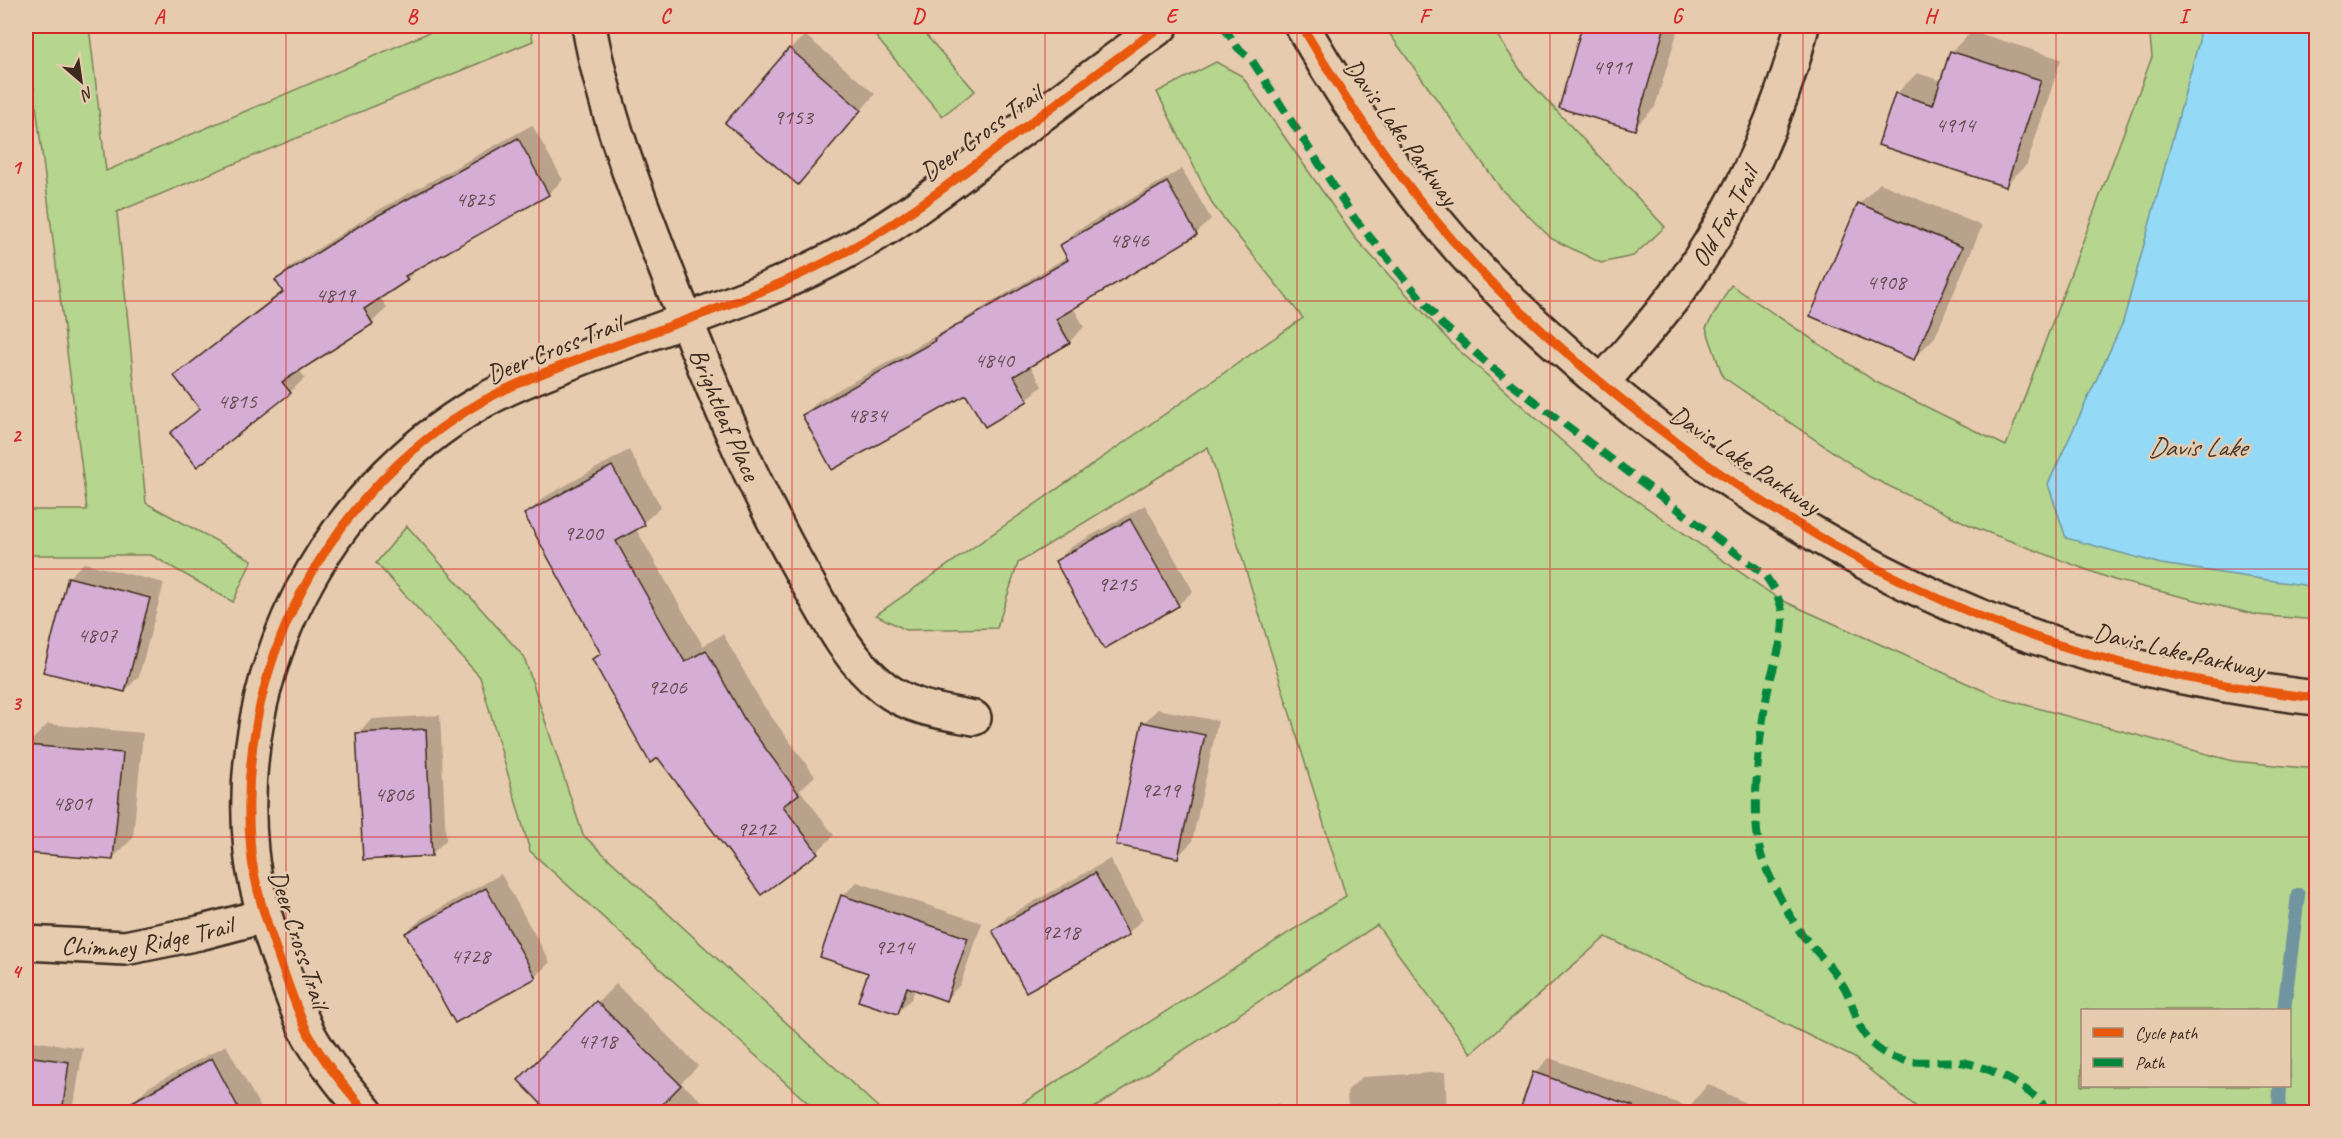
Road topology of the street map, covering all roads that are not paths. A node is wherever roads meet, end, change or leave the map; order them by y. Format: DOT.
graph roads {
  1 [pos="589,26"];
  2 [pos="1161,26"];
  3 [pos="1302,26"];
  4 [pos="1802,26"];
  5 [pos="685,319"];
  6 [pos="1602,383"];
  7 [pos="2316,698"];
  8 [pos="974,718"];
  9 [pos="264,916"];
  10 [pos="26,943"];
  11 [pos="366,1113"];
  1 -- 5 [label="street, Brightleaf Place"];
  2 -- 5 [label="street, Deer Cross Trail"];
  3 -- 6 [label="street, Davis Lake Parkway"];
  4 -- 6 [label="street, Old Fox Trail"];
  5 -- 8 [label="street, Brightleaf Place"];
  5 -- 9 [label="street, Deer Cross Trail"];
  6 -- 7 [label="street, Davis Lake Parkway"];
  9 -- 10 [label="street, Chimney Ridge Trail"];
  9 -- 11 [label="street, Deer Cross Trail"];
}
